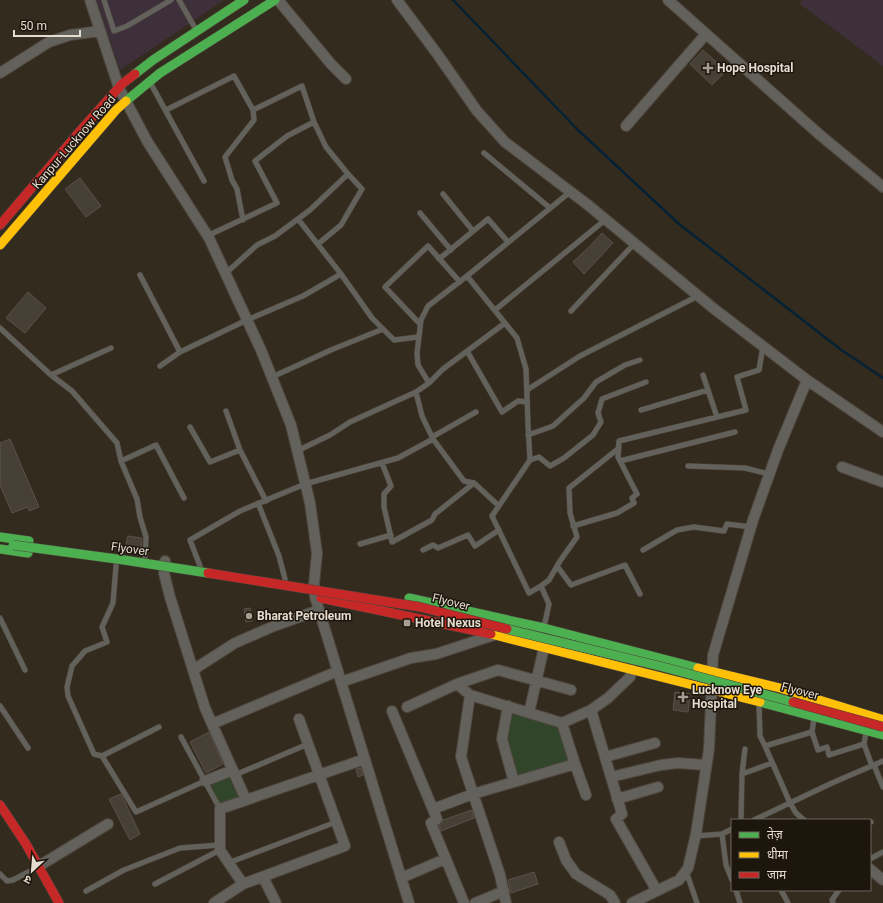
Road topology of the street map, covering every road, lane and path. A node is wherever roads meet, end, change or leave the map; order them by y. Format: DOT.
graph roads {
  1 [pos="90,0"];
  2 [pos="104,0"];
  3 [pos="171,0"];
  4 [pos="179,0"];
  5 [pos="244,0"];
  6 [pos="277,0"];
  7 [pos="397,0"];
  8 [pos="668,0"];
  9 [pos="100,31"];
  10 [pos="196,31"];
  11 [pos="706,34"];
  12 [pos="205,44"];
  13 [pos="0,73"];
  14 [pos="346,79"];
  15 [pos="149,82"];
  16 [pos="119,88"];
  17 [pos="126,101"];
  18 [pos="166,110"];
  19 [pos="253,110"];
  20 [pos="314,122"];
  21 [pos="626,126"];
  22 [pos="484,154"];
  23 [pos="348,174"];
  24 [pos="204,181"];
  25 [pos="883,187"];
  26 [pos="28,192"];
  27 [pos="570,192"];
  28 [pos="443,194"];
  29 [pos="38,200"];
  30 [pos="550,208"];
  31 [pos="420,213"];
  32 [pos="298,219"];
  33 [pos="243,220"];
  34 [pos="605,220"];
  35 [pos="0,226"];
  36 [pos="473,231"];
  37 [pos="207,236"];
  38 [pos="508,242"];
  39 [pos="318,244"];
  40 [pos="635,244"];
  41 [pos="0,245"];
  42 [pos="451,250"];
  43 [pos="439,259"];
  44 [pos="226,273"];
  45 [pos="341,274"];
  46 [pos="140,275"];
  47 [pos="467,276"];
  48 [pos="460,282"];
  49 [pos="699,296"];
  50 [pos="495,310"];
  51 [pos="571,311"];
  52 [pos="247,320"];
  53 [pos="505,322"];
  54 [pos="420,324"];
  55 [pos="0,328"];
  56 [pos="383,329"];
  57 [pos="418,337"];
  58 [pos="763,346"];
  59 [pos="111,348"];
  60 [pos="467,351"];
  61 [pos="180,352"];
  62 [pos="640,360"];
  63 [pos="160,366"];
  64 [pos="51,375"];
  65 [pos="703,375"];
  66 [pos="272,378"];
  67 [pos="807,380"];
  68 [pos="646,382"];
  69 [pos="429,383"];
  70 [pos="527,390"];
  71 [pos="708,390"];
  72 [pos="416,392"];
  73 [pos="527,402"];
  74 [pos="641,410"];
  75 [pos="226,411"];
  76 [pos="476,412"];
  77 [pos="717,417"];
  78 [pos="190,427"];
  79 [pos="735,432"];
  80 [pos="883,432"];
  81 [pos="528,435"];
  82 [pos="433,438"];
  83 [pos="618,448"];
  84 [pos="240,450"];
  85 [pos="297,452"];
  86 [pos="530,460"];
  87 [pos="121,461"];
  88 [pos="620,461"];
  89 [pos="382,463"];
  90 [pos="688,466"];
  91 [pos="842,467"];
  92 [pos="769,474"];
  93 [pos="883,482"];
  94 [pos="474,483"];
  95 [pos="305,484"];
  96 [pos="184,498"];
  97 [pos="266,500"];
  98 [pos="258,503"];
  99 [pos="499,506"];
  100 [pos="573,526"];
  101 [pos="751,527"];
  102 [pos="499,530"];
  103 [pos="390,535"];
  104 [pos="1,543"];
  105 [pos="360,544"];
  106 [pos="423,550"];
  107 [pos="643,550"];
  108 [pos="145,558"];
  109 [pos="165,561"];
  110 [pos="116,566"];
  111 [pos="200,566"];
  112 [pos="557,566"];
  113 [pos="164,573"];
  114 [pos="285,579"];
  115 [pos="314,584"];
  116 [pos="541,586"];
  117 [pos="640,594"];
  118 [pos="315,597"];
  119 [pos="319,610"];
  120 [pos="0,618"];
  121 [pos="544,628"];
  122 [pos="496,635"];
  123 [pos="545,647"];
  124 [pos="25,670"];
  125 [pos="193,670"];
  126 [pos="632,670"];
  127 [pos="338,671"];
  128 [pos="712,672"];
  129 [pos="537,681"];
  130 [pos="341,682"];
  131 [pos="457,684"];
  132 [pos="570,690"];
  133 [pos="712,690"];
  134 [pos="470,695"];
  135 [pos="818,700"];
  136 [pos="759,702"];
  137 [pos="0,706"];
  138 [pos="508,706"];
  139 [pos="407,707"];
  140 [pos="591,710"];
  141 [pos="392,711"];
  142 [pos="529,713"];
  143 [pos="814,716"];
  144 [pos="299,719"];
  145 [pos="883,720"];
  146 [pos="562,723"];
  147 [pos="212,724"];
  148 [pos="883,726"];
  149 [pos="159,727"];
  150 [pos="866,731"];
  151 [pos="812,732"];
  152 [pos="883,736"];
  153 [pos="181,737"];
  154 [pos="655,743"];
  155 [pos="308,744"];
  156 [pos="864,744"];
  157 [pos="765,746"];
  158 [pos="28,748"];
  159 [pos="745,750"];
  160 [pos="102,756"];
  161 [pos="605,757"];
  162 [pos="365,759"];
  163 [pos="883,761"];
  164 [pos="772,763"];
  165 [pos="575,764"];
  166 [pos="706,765"];
  167 [pos="873,765"];
  168 [pos="234,772"];
  169 [pos="742,774"];
  170 [pos="319,775"];
  171 [pos="611,777"];
  172 [pos="205,781"];
  173 [pos="514,782"];
  174 [pos="658,787"];
  175 [pos="883,787"];
  176 [pos="473,794"];
  177 [pos="586,795"];
  178 [pos="617,799"];
  179 [pos="246,800"];
  180 [pos="790,803"];
  181 [pos="0,805"];
  182 [pos="220,809"];
  183 [pos="433,809"];
  184 [pos="741,819"];
  185 [pos="756,819"];
  186 [pos="803,819"];
  187 [pos="336,822"];
  188 [pos="108,824"];
  189 [pos="731,830"];
  190 [pos="722,834"];
  191 [pos="696,836"];
  192 [pos="559,842"];
  193 [pos="220,848"];
  194 [pos="883,852"];
  195 [pos="871,858"];
  196 [pos="445,859"];
  197 [pos="228,863"];
  198 [pos="39,866"];
  199 [pos="871,870"];
  200 [pos="686,871"];
  201 [pos="0,874"];
  202 [pos="263,877"];
  203 [pos="401,878"];
  204 [pos="731,878"];
  205 [pos="883,880"];
  206 [pos="155,884"];
  207 [pos="243,884"];
  208 [pos="86,891"];
  209 [pos="504,891"];
  210 [pos="736,891"];
  211 [pos="782,891"];
  212 [pos="838,891"];
  213 [pos="652,895"];
  214 [pos="59,903"];
  215 [pos="214,903"];
  216 [pos="276,903"];
  217 [pos="409,903"];
  218 [pos="464,903"];
  219 [pos="475,903"];
  220 [pos="506,903"];
  221 [pos="615,903"];
  222 [pos="632,903"];
  223 [pos="697,903"];
  224 [pos="740,903"];
  225 [pos="788,903"];
  226 [pos="834,903"];
  1 -- 9 [label="street"];
  2 -- 3 [label="lane"];
  4 -- 10 [label="lane"];
  5 -- 10 [label="main road, Kanpur-Lucknow Road"];
  6 -- 12 [label="main road, Kanpur-Lucknow Road"];
  6 -- 14 [label="street"];
  7 -- 27 [label="street"];
  8 -- 11 [label="street"];
  9 -- 13 [label="street"];
  9 -- 16 [label="street"];
  10 -- 12 [label="lane"];
  10 -- 16 [label="main road, Kanpur-Lucknow Road"];
  11 -- 21 [label="street"];
  11 -- 25 [label="street"];
  12 -- 15 [label="main road, Kanpur-Lucknow Road"];
  15 -- 17 [label="main road, Kanpur-Lucknow Road"];
  15 -- 18 [label="lane"];
  16 -- 17 [label="street"];
  16 -- 26 [label="main road, Kanpur-Lucknow Road"];
  17 -- 29 [label="main road, Kanpur-Lucknow Road"];
  17 -- 37 [label="street"];
  18 -- 19 [label="lane"];
  18 -- 24 [label="lane"];
  19 -- 20 [label="lane"];
  19 -- 33 [label="lane"];
  20 -- 23 [label="lane"];
  20 -- 33 [label="lane"];
  22 -- 30 [label="lane"];
  23 -- 32 [label="lane"];
  23 -- 39 [label="lane"];
  26 -- 29 [label="main road"];
  26 -- 35 [label="main road, Kanpur-Lucknow Road"];
  27 -- 30 [label="lane"];
  27 -- 34 [label="street"];
  28 -- 36 [label="lane"];
  29 -- 41 [label="main road, Kanpur-Lucknow Road"];
  30 -- 38 [label="lane"];
  31 -- 42 [label="lane"];
  32 -- 39 [label="lane"];
  32 -- 44 [label="lane"];
  33 -- 37 [label="lane"];
  34 -- 40 [label="street"];
  34 -- 50 [label="lane"];
  36 -- 38 [label="lane"];
  36 -- 42 [label="lane"];
  37 -- 44 [label="street"];
  38 -- 47 [label="lane"];
  39 -- 45 [label="lane"];
  40 -- 49 [label="street"];
  40 -- 51 [label="lane"];
  42 -- 43 [label="lane"];
  43 -- 48 [label="lane"];
  43 -- 54 [label="lane"];
  44 -- 52 [label="street"];
  45 -- 52 [label="lane"];
  45 -- 56 [label="lane"];
  46 -- 61 [label="lane"];
  47 -- 48 [label="lane"];
  47 -- 50 [label="lane"];
  48 -- 54 [label="lane"];
  49 -- 58 [label="street"];
  49 -- 70 [label="lane"];
  50 -- 53 [label="lane"];
  52 -- 61 [label="lane"];
  52 -- 66 [label="street"];
  53 -- 60 [label="lane"];
  53 -- 70 [label="lane"];
  54 -- 57 [label="lane"];
  55 -- 64 [label="lane"];
  56 -- 57 [label="lane"];
  56 -- 66 [label="lane"];
  57 -- 69 [label="lane"];
  58 -- 67 [label="street"];
  58 -- 77 [label="lane"];
  59 -- 64 [label="lane"];
  60 -- 69 [label="lane"];
  60 -- 73 [label="lane"];
  61 -- 63 [label="lane"];
  62 -- 81 [label="lane"];
  64 -- 87 [label="lane"];
  65 -- 71 [label="lane"];
  66 -- 85 [label="street"];
  67 -- 80 [label="street"];
  67 -- 92 [label="street"];
  68 -- 86 [label="lane"];
  69 -- 72 [label="lane"];
  70 -- 73 [label="lane"];
  71 -- 74 [label="lane"];
  71 -- 77 [label="lane"];
  72 -- 82 [label="lane"];
  72 -- 85 [label="lane"];
  73 -- 81 [label="lane"];
  75 -- 84 [label="lane"];
  76 -- 82 [label="lane"];
  77 -- 83 [label="lane"];
  78 -- 84 [label="lane"];
  79 -- 88 [label="lane"];
  81 -- 86 [label="lane"];
  82 -- 89 [label="lane"];
  82 -- 94 [label="lane"];
  83 -- 88 [label="lane"];
  83 -- 100 [label="lane"];
  84 -- 97 [label="lane"];
  85 -- 95 [label="street"];
  86 -- 99 [label="lane"];
  87 -- 96 [label="lane"];
  87 -- 108 [label="lane"];
  88 -- 100 [label="lane"];
  89 -- 95 [label="lane"];
  89 -- 103 [label="lane"];
  90 -- 92 [label="lane"];
  91 -- 93 [label="street"];
  92 -- 101 [label="street"];
  94 -- 99 [label="lane"];
  94 -- 103 [label="lane"];
  95 -- 97 [label="lane"];
  95 -- 115 [label="street"];
  97 -- 98 [label="lane"];
  98 -- 111 [label="lane"];
  98 -- 114 [label="lane"];
  99 -- 102 [label="lane"];
  100 -- 112 [label="lane"];
  101 -- 107 [label="lane"];
  101 -- 128 [label="street"];
  102 -- 106 [label="lane"];
  102 -- 116 [label="lane"];
  103 -- 105 [label="lane"];
  104 -- 108 [label="main road"];
  104 -- 110 [label="main road"];
  104 -- 148 [label="main road, Flyover, bridge"];
  108 -- 109 [label="main road"];
  109 -- 111 [label="main road"];
  109 -- 113 [label="street"];
  110 -- 113 [label="main road"];
  110 -- 160 [label="lane"];
  111 -- 114 [label="main road"];
  112 -- 116 [label="lane"];
  112 -- 117 [label="lane"];
  113 -- 118 [label="main road"];
  113 -- 125 [label="street"];
  114 -- 115 [label="main road"];
  115 -- 118 [label="street"];
  115 -- 121 [label="main road"];
  116 -- 121 [label="lane"];
  118 -- 119 [label="street"];
  118 -- 122 [label="main road"];
  119 -- 125 [label="street"];
  119 -- 127 [label="street"];
  120 -- 124 [label="lane"];
  121 -- 123 [label="street"];
  121 -- 128 [label="main road"];
  122 -- 123 [label="main road"];
  122 -- 130 [label="street"];
  123 -- 126 [label="main road"];
  123 -- 129 [label="street"];
  125 -- 147 [label="street"];
  126 -- 133 [label="main road"];
  126 -- 140 [label="street"];
  127 -- 130 [label="street"];
  127 -- 147 [label="street"];
  128 -- 133 [label="street"];
  128 -- 135 [label="main road"];
  129 -- 131 [label="street"];
  129 -- 132 [label="street"];
  129 -- 142 [label="street"];
  130 -- 162 [label="street"];
  131 -- 134 [label="street"];
  131 -- 139 [label="street"];
  133 -- 136 [label="main road"];
  133 -- 166 [label="street"];
  134 -- 138 [label="street"];
  134 -- 176 [label="street"];
  135 -- 143 [label="lane"];
  135 -- 145 [label="main road"];
  136 -- 143 [label="main road"];
  136 -- 157 [label="lane"];
  137 -- 158 [label="lane"];
  138 -- 142 [label="street"];
  138 -- 173 [label="street"];
  140 -- 146 [label="street"];
  140 -- 161 [label="street"];
  141 -- 183 [label="street"];
  142 -- 146 [label="street"];
  143 -- 150 [label="main road"];
  143 -- 151 [label="lane"];
  144 -- 155 [label="street"];
  146 -- 165 [label="street"];
  147 -- 168 [label="street"];
  149 -- 160 [label="lane"];
  150 -- 152 [label="main road"];
  150 -- 156 [label="lane"];
  151 -- 156 [label="lane"];
  151 -- 157 [label="lane"];
  153 -- 172 [label="lane"];
  154 -- 161 [label="street"];
  155 -- 168 [label="lane"];
  155 -- 170 [label="street"];
  156 -- 167 [label="lane"];
  157 -- 164 [label="lane"];
  159 -- 169 [label="lane"];
  160 -- 172 [label="lane"];
  161 -- 171 [label="street"];
  162 -- 170 [label="street"];
  162 -- 203 [label="street"];
  163 -- 167 [label="lane"];
  164 -- 169 [label="lane"];
  164 -- 180 [label="lane"];
  165 -- 173 [label="street"];
  165 -- 177 [label="street"];
  166 -- 171 [label="street"];
  166 -- 191 [label="street"];
  167 -- 175 [label="lane"];
  167 -- 180 [label="lane"];
  168 -- 172 [label="street"];
  168 -- 179 [label="street"];
  169 -- 184 [label="lane"];
  170 -- 179 [label="street"];
  170 -- 187 [label="street"];
  171 -- 178 [label="street"];
  172 -- 182 [label="lane"];
  173 -- 176 [label="street"];
  174 -- 178 [label="street"];
  176 -- 183 [label="street"];
  176 -- 209 [label="street"];
  178 -- 213 [label="street"];
  179 -- 182 [label="street"];
  180 -- 185 [label="lane"];
  180 -- 186 [label="lane"];
  181 -- 198 [label="main road"];
  182 -- 193 [label="street"];
  183 -- 196 [label="street"];
  187 -- 197 [label="lane"];
  187 -- 202 [label="street"];
  188 -- 198 [label="street"];
  189 -- 190 [label="lane"];
  190 -- 191 [label="lane"];
  190 -- 204 [label="lane"];
  191 -- 200 [label="street"];
  192 -- 221 [label="street"];
  193 -- 197 [label="street"];
  193 -- 206 [label="lane"];
  193 -- 208 [label="lane"];
  194 -- 195 [label="lane"];
  196 -- 203 [label="street"];
  196 -- 218 [label="street"];
  197 -- 207 [label="street"];
  198 -- 201 [label="lane"];
  198 -- 214 [label="main road"];
  199 -- 205 [label="street"];
  200 -- 213 [label="street"];
  200 -- 223 [label="lane"];
  202 -- 207 [label="street"];
  202 -- 216 [label="street"];
  203 -- 217 [label="street"];
  207 -- 215 [label="street"];
  209 -- 219 [label="street"];
  209 -- 220 [label="street"];
  210 -- 224 [label="lane"];
  211 -- 225 [label="lane"];
  212 -- 226 [label="lane"];
  213 -- 222 [label="street"];
}
